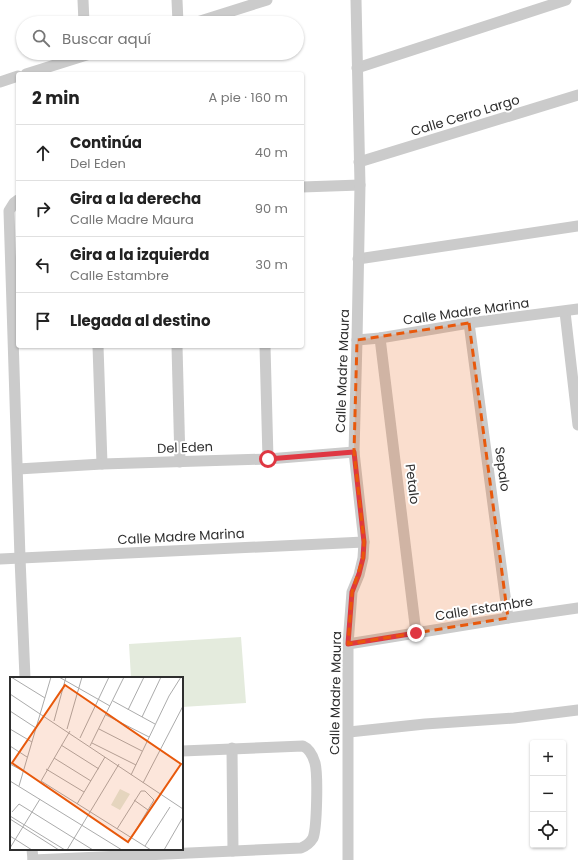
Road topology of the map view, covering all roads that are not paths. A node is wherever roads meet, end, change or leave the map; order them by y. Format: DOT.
graph roads {
  1 [pos="83,0"];
  2 [pos="177,0"];
  3 [pos="266,0"];
  4 [pos="356,0"];
  5 [pos="566,0"];
  6 [pos="84,16"];
  7 [pos="178,16"];
  8 [pos="216,16"];
  9 [pos="69,60"];
  10 [pos="357,68"];
  11 [pos="32,72"];
  12 [pos="16,77"];
  13 [pos="0,82"];
  14 [pos="578,95"];
  15 [pos="359,162"];
  16 [pos="360,185"];
  17 [pos="304,187"];
  18 [pos="16,202"];
  19 [pos="578,226"];
  20 [pos="358,259"];
  21 [pos="578,309"];
  22 [pos="564,312"];
  23 [pos="469,324"];
  24 [pos="380,338"];
  25 [pos="357,340"];
  26 [pos="98,348"];
  27 [pos="177,348"];
  28 [pos="265,348"];
  29 [pos="578,425"];
  30 [pos="354,452"];
  31 [pos="268,459"];
  32 [pos="180,462"];
  33 [pos="102,464"];
  34 [pos="18,469"];
  35 [pos="364,542"];
  36 [pos="20,558"];
  37 [pos="0,559"];
  38 [pos="578,608"];
  39 [pos="508,618"];
  40 [pos="416,633"];
  41 [pos="348,644"];
  42 [pos="25,677"];
  43 [pos="578,710"];
  44 [pos="349,732"];
  45 [pos="232,748"];
  46 [pos="183,751"];
  47 [pos="32,850"];
  48 [pos="233,851"];
  49 [pos="33,860"];
  50 [pos="348,860"];
  1 -- 6 [label="street"];
  2 -- 7 [label="street"];
  3 -- 8 [label="street"];
  4 -- 10 [label="street, Calle Madre Maura"];
  5 -- 10 [label="street"];
  9 -- 11 [label="street"];
  10 -- 15 [label="street, Calle Madre Maura"];
  12 -- 13 [label="street"];
  14 -- 15 [label="street, Calle Cerro Largo"];
  15 -- 16 [label="street, Calle Madre Maura"];
  16 -- 17 [label="street"];
  16 -- 20 [label="street, Calle Madre Maura"];
  18 -- 34 [label="street"];
  19 -- 20 [label="street"];
  20 -- 25 [label="street, Calle Madre Maura"];
  21 -- 22 [label="street, Calle Madre Marina"];
  22 -- 23 [label="street, Calle Madre Marina"];
  22 -- 29 [label="street"];
  23 -- 24 [label="street, Calle Madre Marina"];
  23 -- 39 [label="street, Sepalo"];
  24 -- 25 [label="street, Calle Madre Marina"];
  24 -- 40 [label="street, Petalo"];
  25 -- 30 [label="street, Calle Madre Maura"];
  26 -- 33 [label="street"];
  27 -- 32 [label="street"];
  28 -- 31 [label="street"];
  30 -- 31 [label="street, Del Eden"];
  30 -- 35 [label="street, Calle Madre Maura"];
  31 -- 32 [label="street, Del Eden"];
  32 -- 33 [label="street, Del Eden"];
  33 -- 34 [label="street, Del Eden"];
  34 -- 36 [label="street"];
  35 -- 36 [label="street, Calle Madre Marina"];
  35 -- 41 [label="street, Calle Madre Maura"];
  36 -- 37 [label="street, Calle Madre Marina"];
  36 -- 42 [label="street"];
  38 -- 39 [label="street, Calle Estambre"];
  39 -- 40 [label="street, Calle Estambre"];
  40 -- 41 [label="street, Calle Estambre"];
  41 -- 44 [label="street, Calle Madre Maura"];
  43 -- 44 [label="street"];
  44 -- 50 [label="street, Calle Madre Maura"];
  45 -- 46 [label="street"];
  45 -- 48 [label="street"];
  45 -- 48 [label="street"];
  47 -- 49 [label="street"];
  48 -- 49 [label="street"];
}
